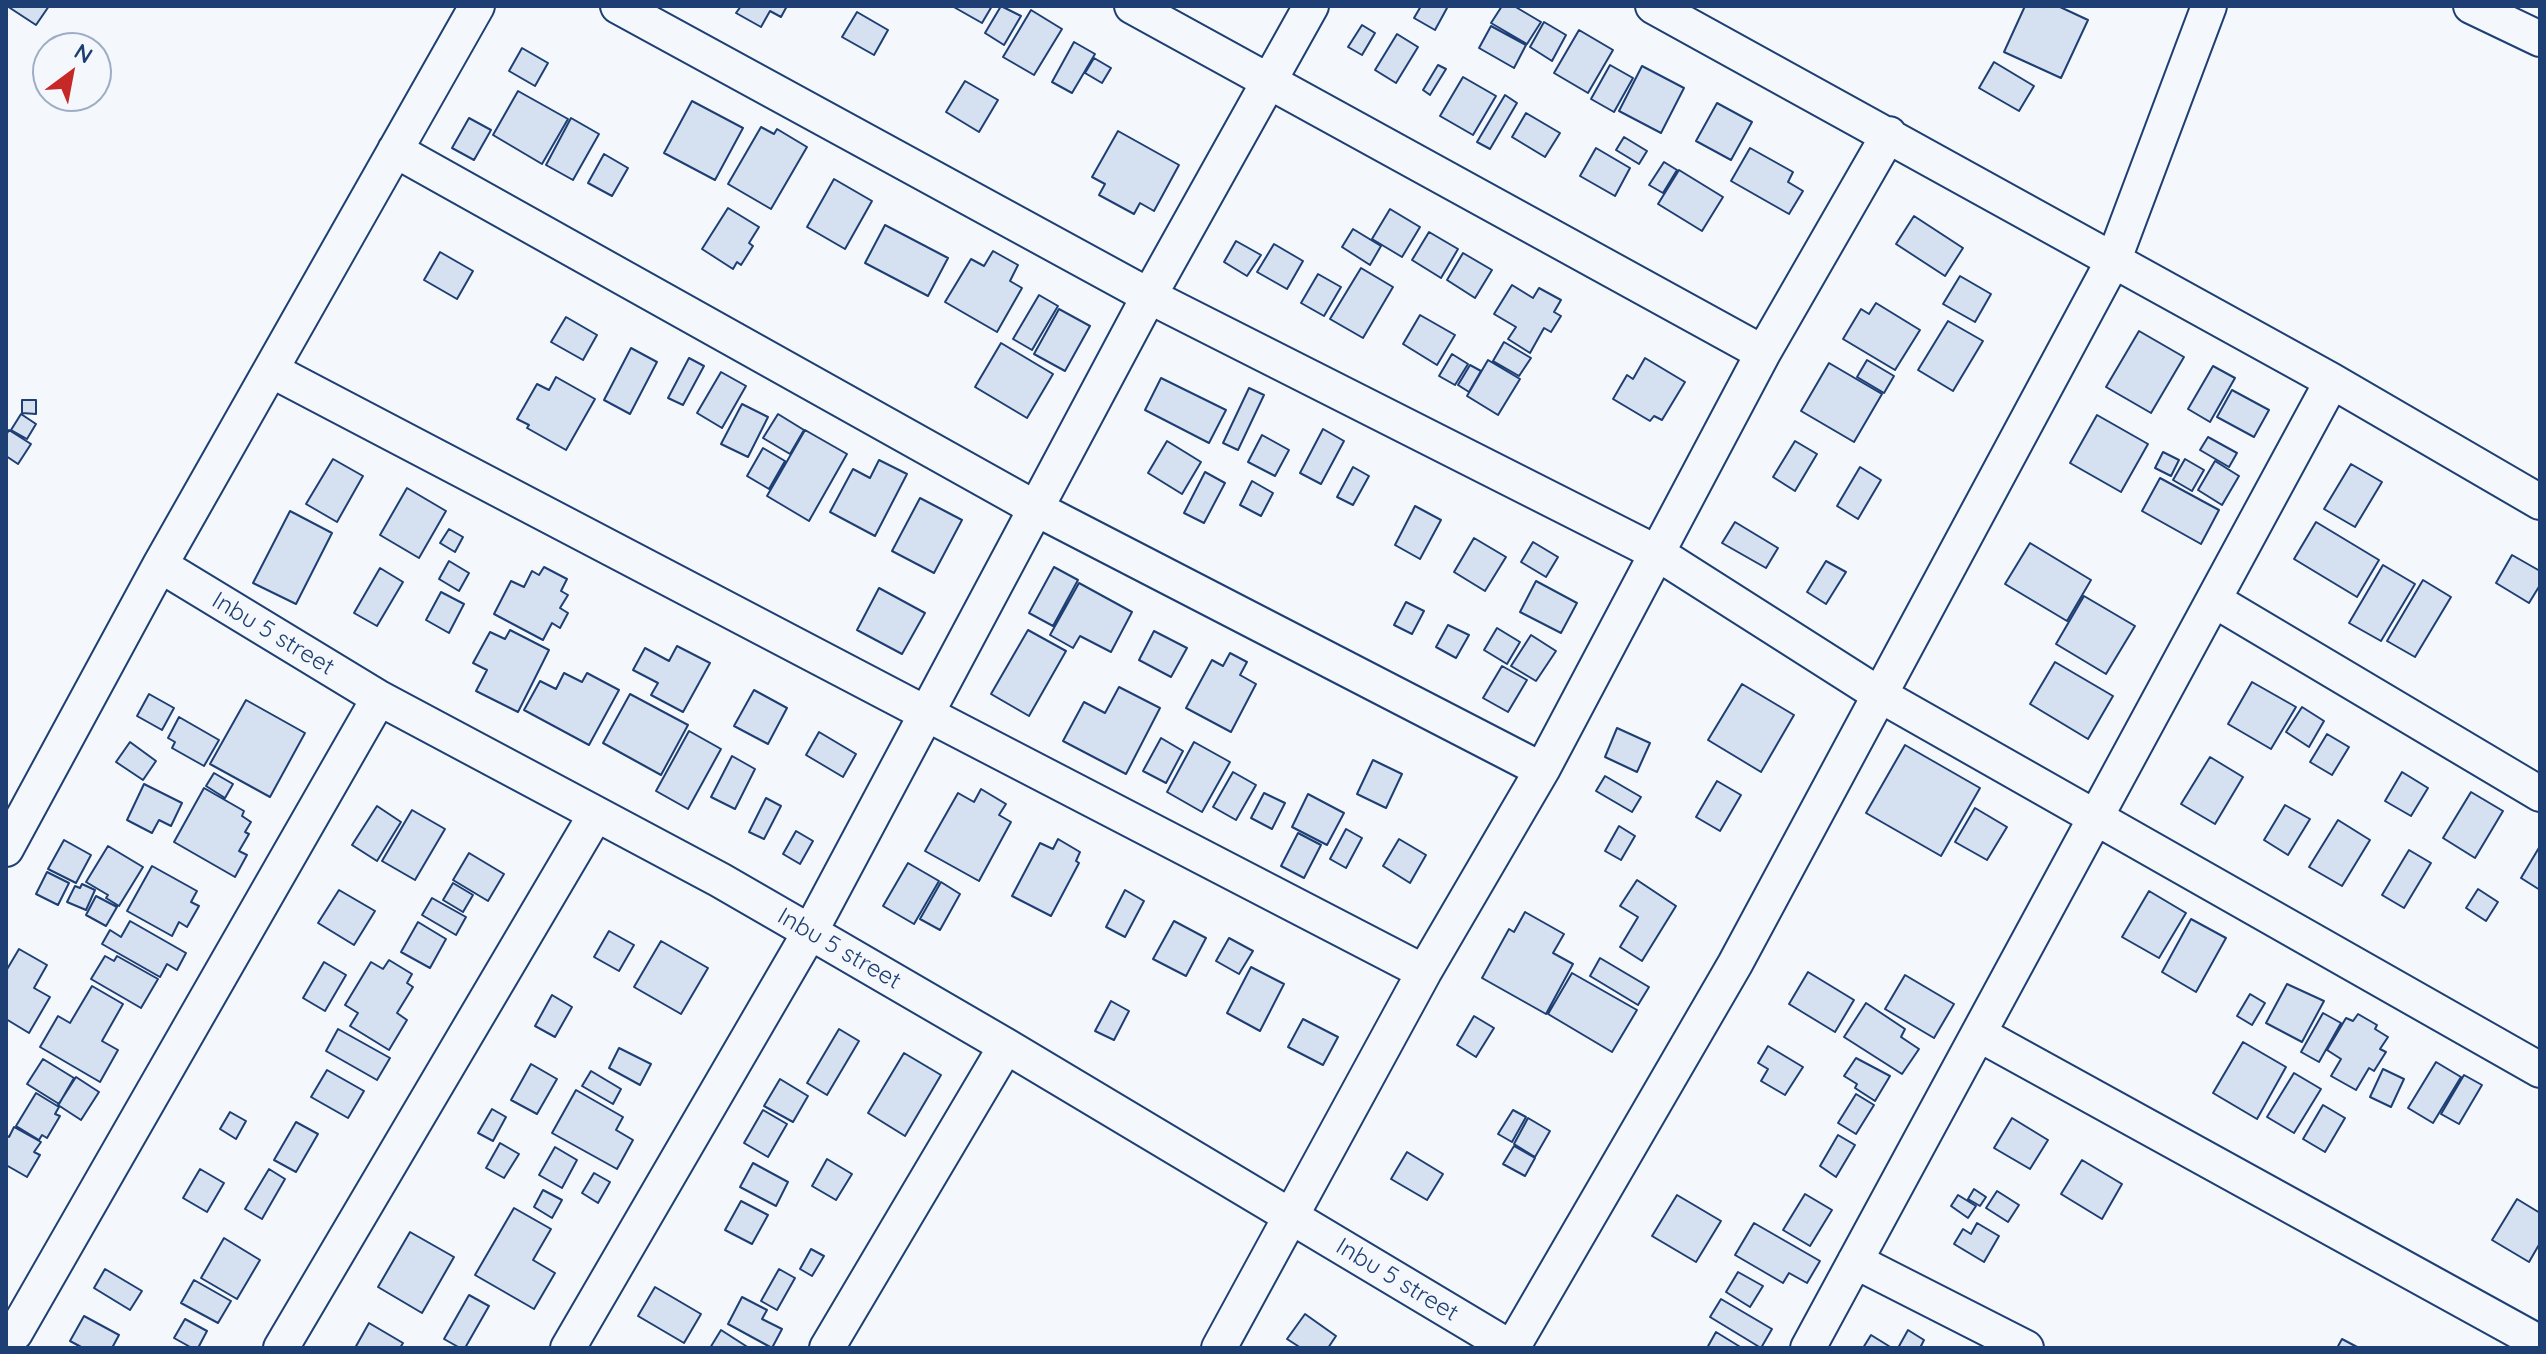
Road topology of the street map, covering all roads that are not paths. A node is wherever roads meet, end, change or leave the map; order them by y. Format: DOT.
graph roads {
  1 [pos="477,6"];
  2 [pos="618,6"];
  3 [pos="1132,6"];
  4 [pos="1311,6"];
  5 [pos="1653,6"];
  6 [pos="2209,6"];
  7 [pos="2471,6"];
  8 [pos="2540,39"];
  9 [pos="1270,80"];
  10 [pos="1889,134"];
  11 [pos="395,150"];
  12 [pos="2114,259"];
  13 [pos="1149,296"];
  14 [pos="1763,353"];
  15 [pos="271,370"];
  16 [pos="2332,381"];
  17 [pos="2540,502"];
  18 [pos="1035,508"];
  19 [pos="1657,553"];
  20 [pos="160,565"];
  21 [pos="2214,600"];
  22 [pos="1880,695"];
  23 [pos="379,698"];
  24 [pos="925,713"];
  25 [pos="1542,770"];
  26 [pos="2540,794"];
  27 [pos="596,814"];
  28 [pos="2096,818"];
  29 [pos="6,849"];
  30 [pos="810,932"];
  31 [pos="1424,972"];
  32 [pos="1979,1034"];
  33 [pos="1006,1046"];
  34 [pos="2540,1070"];
  35 [pos="1290,1215"];
  36 [pos="1855,1261"];
  37 [pos="19,1336"];
  38 [pos="2540,1343"];
  39 [pos="281,1348"];
  40 [pos="568,1348"];
  41 [pos="827,1348"];
  42 [pos="1219,1348"];
  43 [pos="1512,1348"];
  44 [pos="1808,1348"];
  45 [pos="2026,1348"];
  1 -- 11 [label="street"];
  2 -- 13 [label="street"];
  3 -- 9 [label="street"];
  4 -- 9 [label="street"];
  5 -- 10 [label="street"];
  6 -- 12 [label="street"];
  7 -- 8 [label="street"];
  9 -- 13 [label="street"];
  9 -- 14 [label="street"];
  10 -- 12 [label="street"];
  10 -- 14 [label="street"];
  11 -- 15 [label="street"];
  11 -- 18 [label="street"];
  12 -- 16 [label="street"];
  12 -- 22 [label="street"];
  13 -- 18 [label="street"];
  13 -- 19 [label="street"];
  14 -- 19 [label="street"];
  15 -- 20 [label="street"];
  15 -- 24 [label="street"];
  16 -- 17 [label="street"];
  16 -- 21 [label="street"];
  18 -- 24 [label="street"];
  18 -- 25 [label="street"];
  19 -- 22 [label="street"];
  19 -- 25 [label="street"];
  20 -- 23 [label="street, Inbu 5 street"];
  20 -- 29 [label="street"];
  21 -- 26 [label="street"];
  21 -- 28 [label="street"];
  22 -- 28 [label="street"];
  22 -- 43 [label="street"];
  23 -- 27 [label="street, Inbu 5 street"];
  23 -- 37 [label="street"];
  24 -- 30 [label="street"];
  24 -- 31 [label="street"];
  25 -- 31 [label="street"];
  27 -- 30 [label="street, Inbu 5 street"];
  27 -- 39 [label="street"];
  28 -- 32 [label="street"];
  28 -- 34 [label="street"];
  30 -- 33 [label="street, Inbu 5 street"];
  30 -- 40 [label="street"];
  31 -- 35 [label="street"];
  32 -- 36 [label="street"];
  32 -- 38 [label="street"];
  33 -- 35 [label="street, Inbu 5 street"];
  33 -- 41 [label="street"];
  35 -- 42 [label="street"];
  35 -- 43 [label="street, Inbu 5 street"];
  36 -- 44 [label="street"];
  36 -- 45 [label="street"];
}
